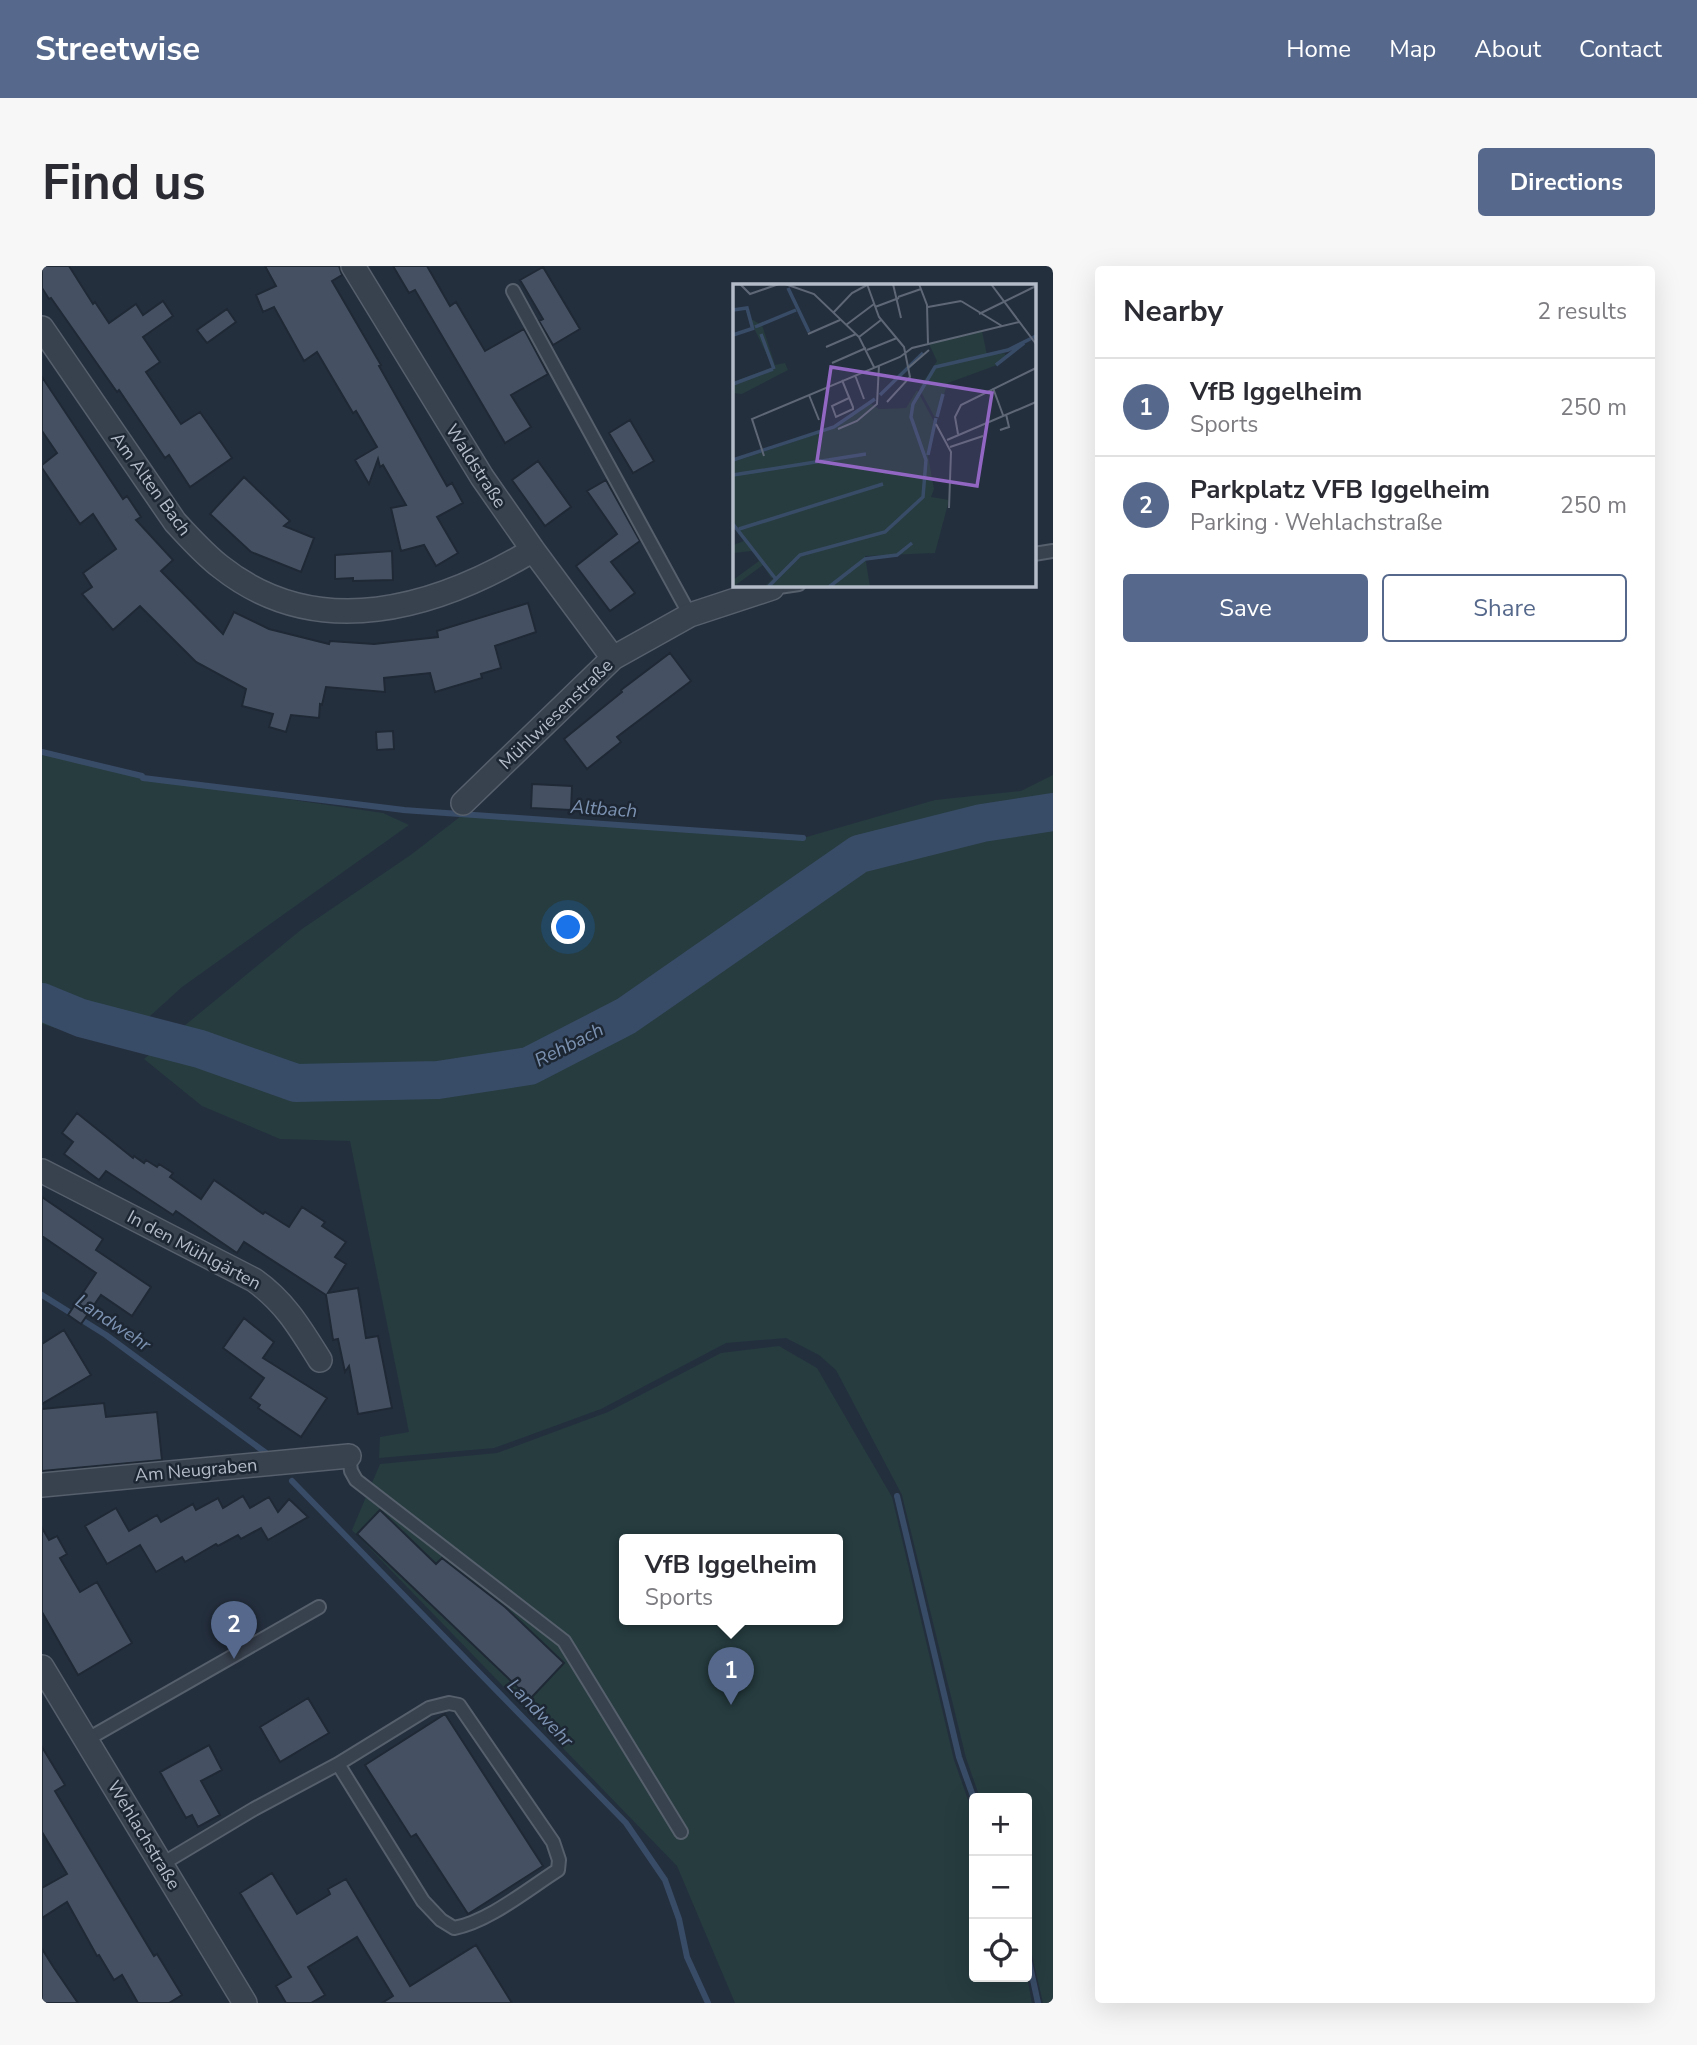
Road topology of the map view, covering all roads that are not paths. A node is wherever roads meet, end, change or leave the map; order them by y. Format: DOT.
graph roads {
  1 [pos="353,266"];
  2 [pos="513,291"];
  3 [pos="42,328"];
  4 [pos="533,550"];
  5 [pos="1053,551"];
  6 [pos="1035,554"];
  7 [pos="786,586"];
  8 [pos="772,588"];
  9 [pos="690,615"];
  10 [pos="614,658"];
  11 [pos="463,803"];
  12 [pos="42,1171"];
  13 [pos="320,1360"];
  14 [pos="349,1456"];
  15 [pos="42,1485"];
  16 [pos="319,1607"];
  17 [pos="42,1667"];
  18 [pos="86,1740"];
  19 [pos="338,1764"];
  20 [pos="681,1832"];
  21 [pos="162,1864"];
  22 [pos="245,2003"];
  1 -- 4 [label="street, Waldstraße"];
  2 -- 9 [label="lane"];
  3 -- 4 [label="street, Am Alten Bach"];
  4 -- 10 [label="street, Waldstraße"];
  5 -- 6 [label="lane"];
  7 -- 8 [label="lane"];
  8 -- 9 [label="street, Mühlwiesenstraße"];
  9 -- 10 [label="street, Mühlwiesenstraße"];
  10 -- 11 [label="street, Mühlwiesenstraße"];
  12 -- 13 [label="street, In den Mühlgärten"];
  14 -- 15 [label="street, Am Neugraben"];
  14 -- 20 [label="lane"];
  16 -- 18 [label="lane"];
  17 -- 18 [label="street, Wehlachstraße"];
  18 -- 21 [label="street, Wehlachstraße"];
  19 -- 19 [label="lane"];
  19 -- 21 [label="lane"];
  21 -- 22 [label="street, Wehlachstraße"];
}
